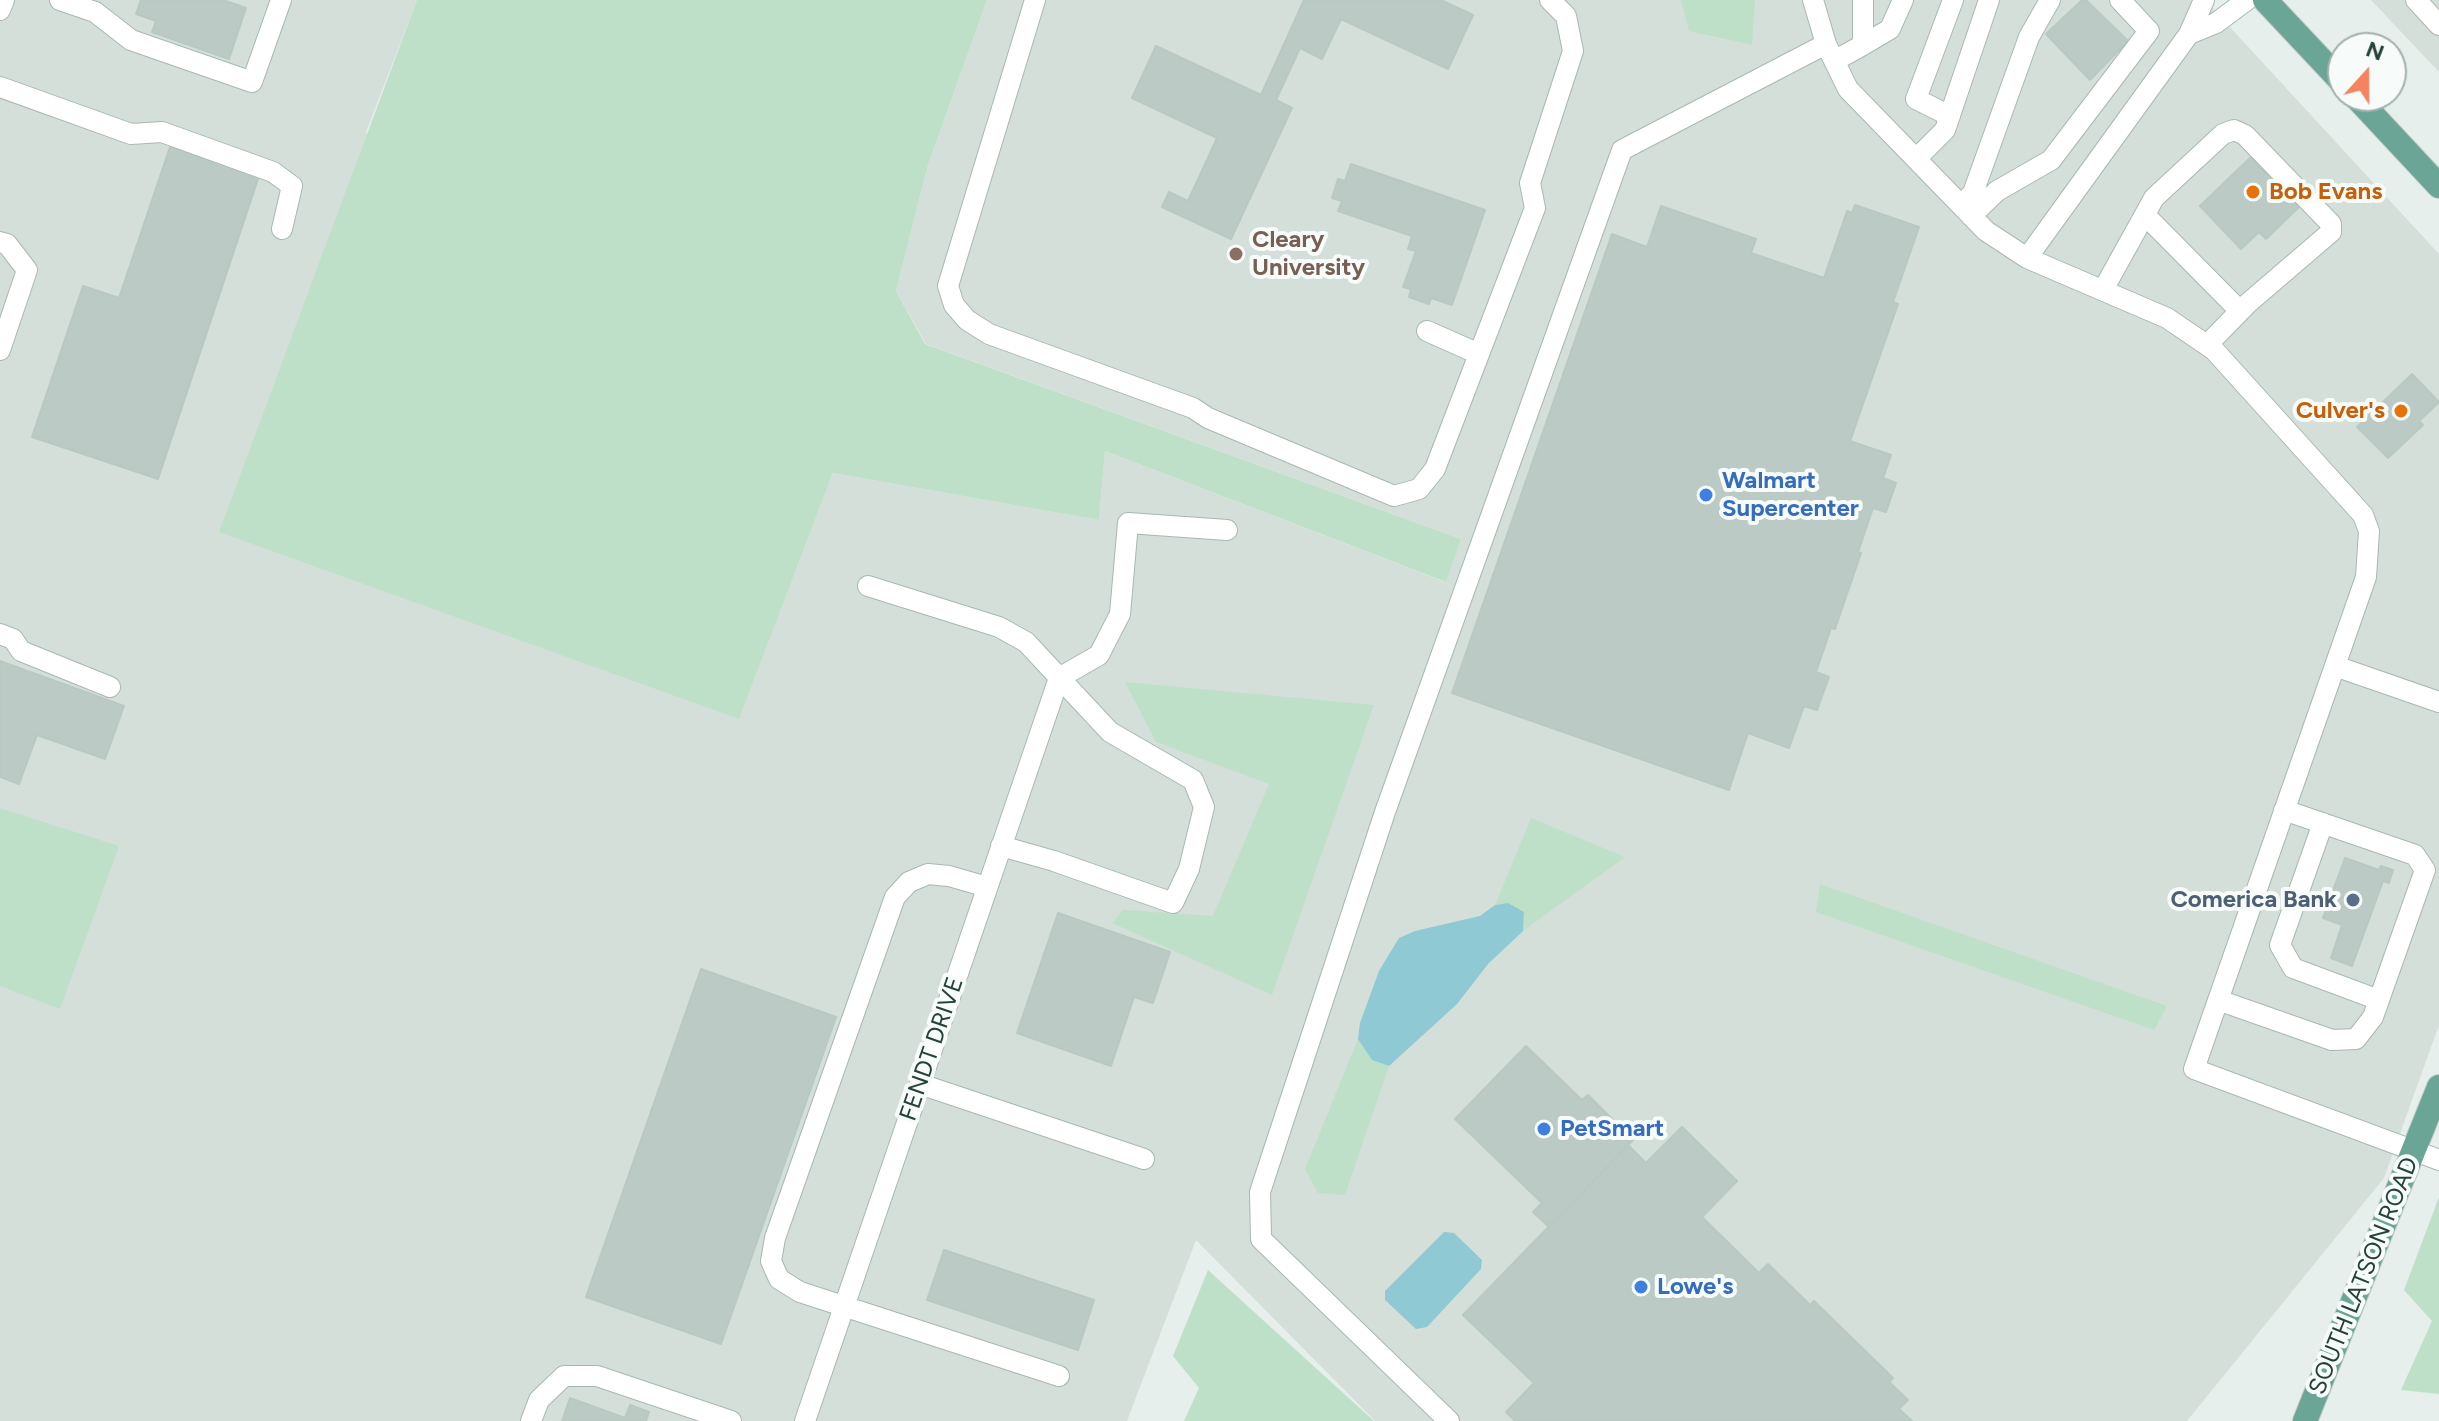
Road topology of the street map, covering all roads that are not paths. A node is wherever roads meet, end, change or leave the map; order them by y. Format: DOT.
graph roads {
  1 [pos="4,0"];
  2 [pos="60,0"];
  3 [pos="281,0"];
  4 [pos="1035,0"];
  5 [pos="1550,0"];
  6 [pos="1813,0"];
  7 [pos="1863,0"];
  8 [pos="1903,0"];
  9 [pos="1953,0"];
  10 [pos="1989,0"];
  11 [pos="2050,0"];
  12 [pos="2120,0"];
  13 [pos="2204,0"];
  14 [pos="2247,0"];
  15 [pos="2265,0"];
  16 [pos="2417,1"];
  17 [pos="0,10"];
  18 [pos="2439,25"];
  19 [pos="2189,34"];
  20 [pos="1863,45"];
  21 [pos="1830,53"];
  22 [pos="2327,66"];
  23 [pos="0,87"];
  24 [pos="2370,112"];
  25 [pos="1950,116"];
  26 [pos="1916,159"];
  27 [pos="1981,167"];
  28 [pos="2013,182"];
  29 [pos="2439,186"];
  30 [pos="1966,210"];
  31 [pos="2145,215"];
  32 [pos="282,229"];
  33 [pos="0,242"];
  34 [pos="2027,258"];
  35 [pos="2103,290"];
  36 [pos="2240,311"];
  37 [pos="1427,331"];
  38 [pos="2207,345"];
  39 [pos="0,350"];
  40 [pos="1479,354"];
  41 [pos="1227,530"];
  42 [pos="868,586"];
  43 [pos="0,634"];
  44 [pos="2335,666"];
  45 [pos="1059,678"];
  46 [pos="110,687"];
  47 [pos="2439,702"];
  48 [pos="2284,810"];
  49 [pos="2323,823"];
  50 [pos="1001,846"];
  51 [pos="987,887"];
  52 [pos="2218,1000"];
  53 [pos="2379,1000"];
  54 [pos="920,1084"];
  55 [pos="2439,1087"];
  56 [pos="2415,1151"];
  57 [pos="1144,1159"];
  58 [pos="2439,1160"];
  59 [pos="844,1307"];
  60 [pos="1059,1376"];
  61 [pos="531,1421"];
  62 [pos="731,1421"];
  63 [pos="805,1421"];
  64 [pos="1449,1421"];
  65 [pos="2305,1421"];
  1 -- 17 [label="street"];
  2 -- 3 [label="street"];
  4 -- 40 [label="street"];
  5 -- 40 [label="street"];
  6 -- 21 [label="street"];
  7 -- 20 [label="street"];
  8 -- 20 [label="street"];
  9 -- 25 [label="street"];
  10 -- 25 [label="street"];
  11 -- 27 [label="street"];
  12 -- 28 [label="street"];
  13 -- 19 [label="street"];
  14 -- 19 [label="street"];
  15 -- 22 [label="main road"];
  16 -- 18 [label="street"];
  19 -- 34 [label="street"];
  20 -- 21 [label="street"];
  21 -- 26 [label="street"];
  21 -- 64 [label="street"];
  23 -- 32 [label="street"];
  24 -- 29 [label="main road"];
  25 -- 26 [label="street"];
  26 -- 30 [label="street"];
  27 -- 28 [label="street"];
  27 -- 30 [label="street"];
  28 -- 30 [label="street"];
  30 -- 34 [label="street"];
  31 -- 35 [label="street"];
  31 -- 36 [label="street"];
  31 -- 36 [label="street"];
  33 -- 39 [label="street"];
  34 -- 35 [label="street"];
  35 -- 38 [label="street"];
  36 -- 38 [label="street"];
  37 -- 40 [label="street"];
  38 -- 44 [label="street"];
  41 -- 45 [label="street"];
  42 -- 45 [label="street"];
  43 -- 46 [label="street"];
  44 -- 47 [label="street"];
  44 -- 48 [label="street"];
  45 -- 50 [label="street, FENDT DRIVE"];
  45 -- 50 [label="street"];
  48 -- 49 [label="street"];
  48 -- 52 [label="street"];
  49 -- 53 [label="street"];
  49 -- 53 [label="street"];
  50 -- 51 [label="street, FENDT DRIVE"];
  51 -- 54 [label="street, FENDT DRIVE"];
  51 -- 59 [label="street"];
  52 -- 53 [label="street"];
  52 -- 56 [label="street"];
  54 -- 57 [label="street"];
  54 -- 59 [label="street, FENDT DRIVE"];
  55 -- 56 [label="main road, SOUTH LATSON ROAD"];
  56 -- 58 [label="street"];
  56 -- 65 [label="main road, SOUTH LATSON ROAD"];
  59 -- 60 [label="street"];
  59 -- 63 [label="street, FENDT DRIVE"];
  61 -- 62 [label="street"];
}
